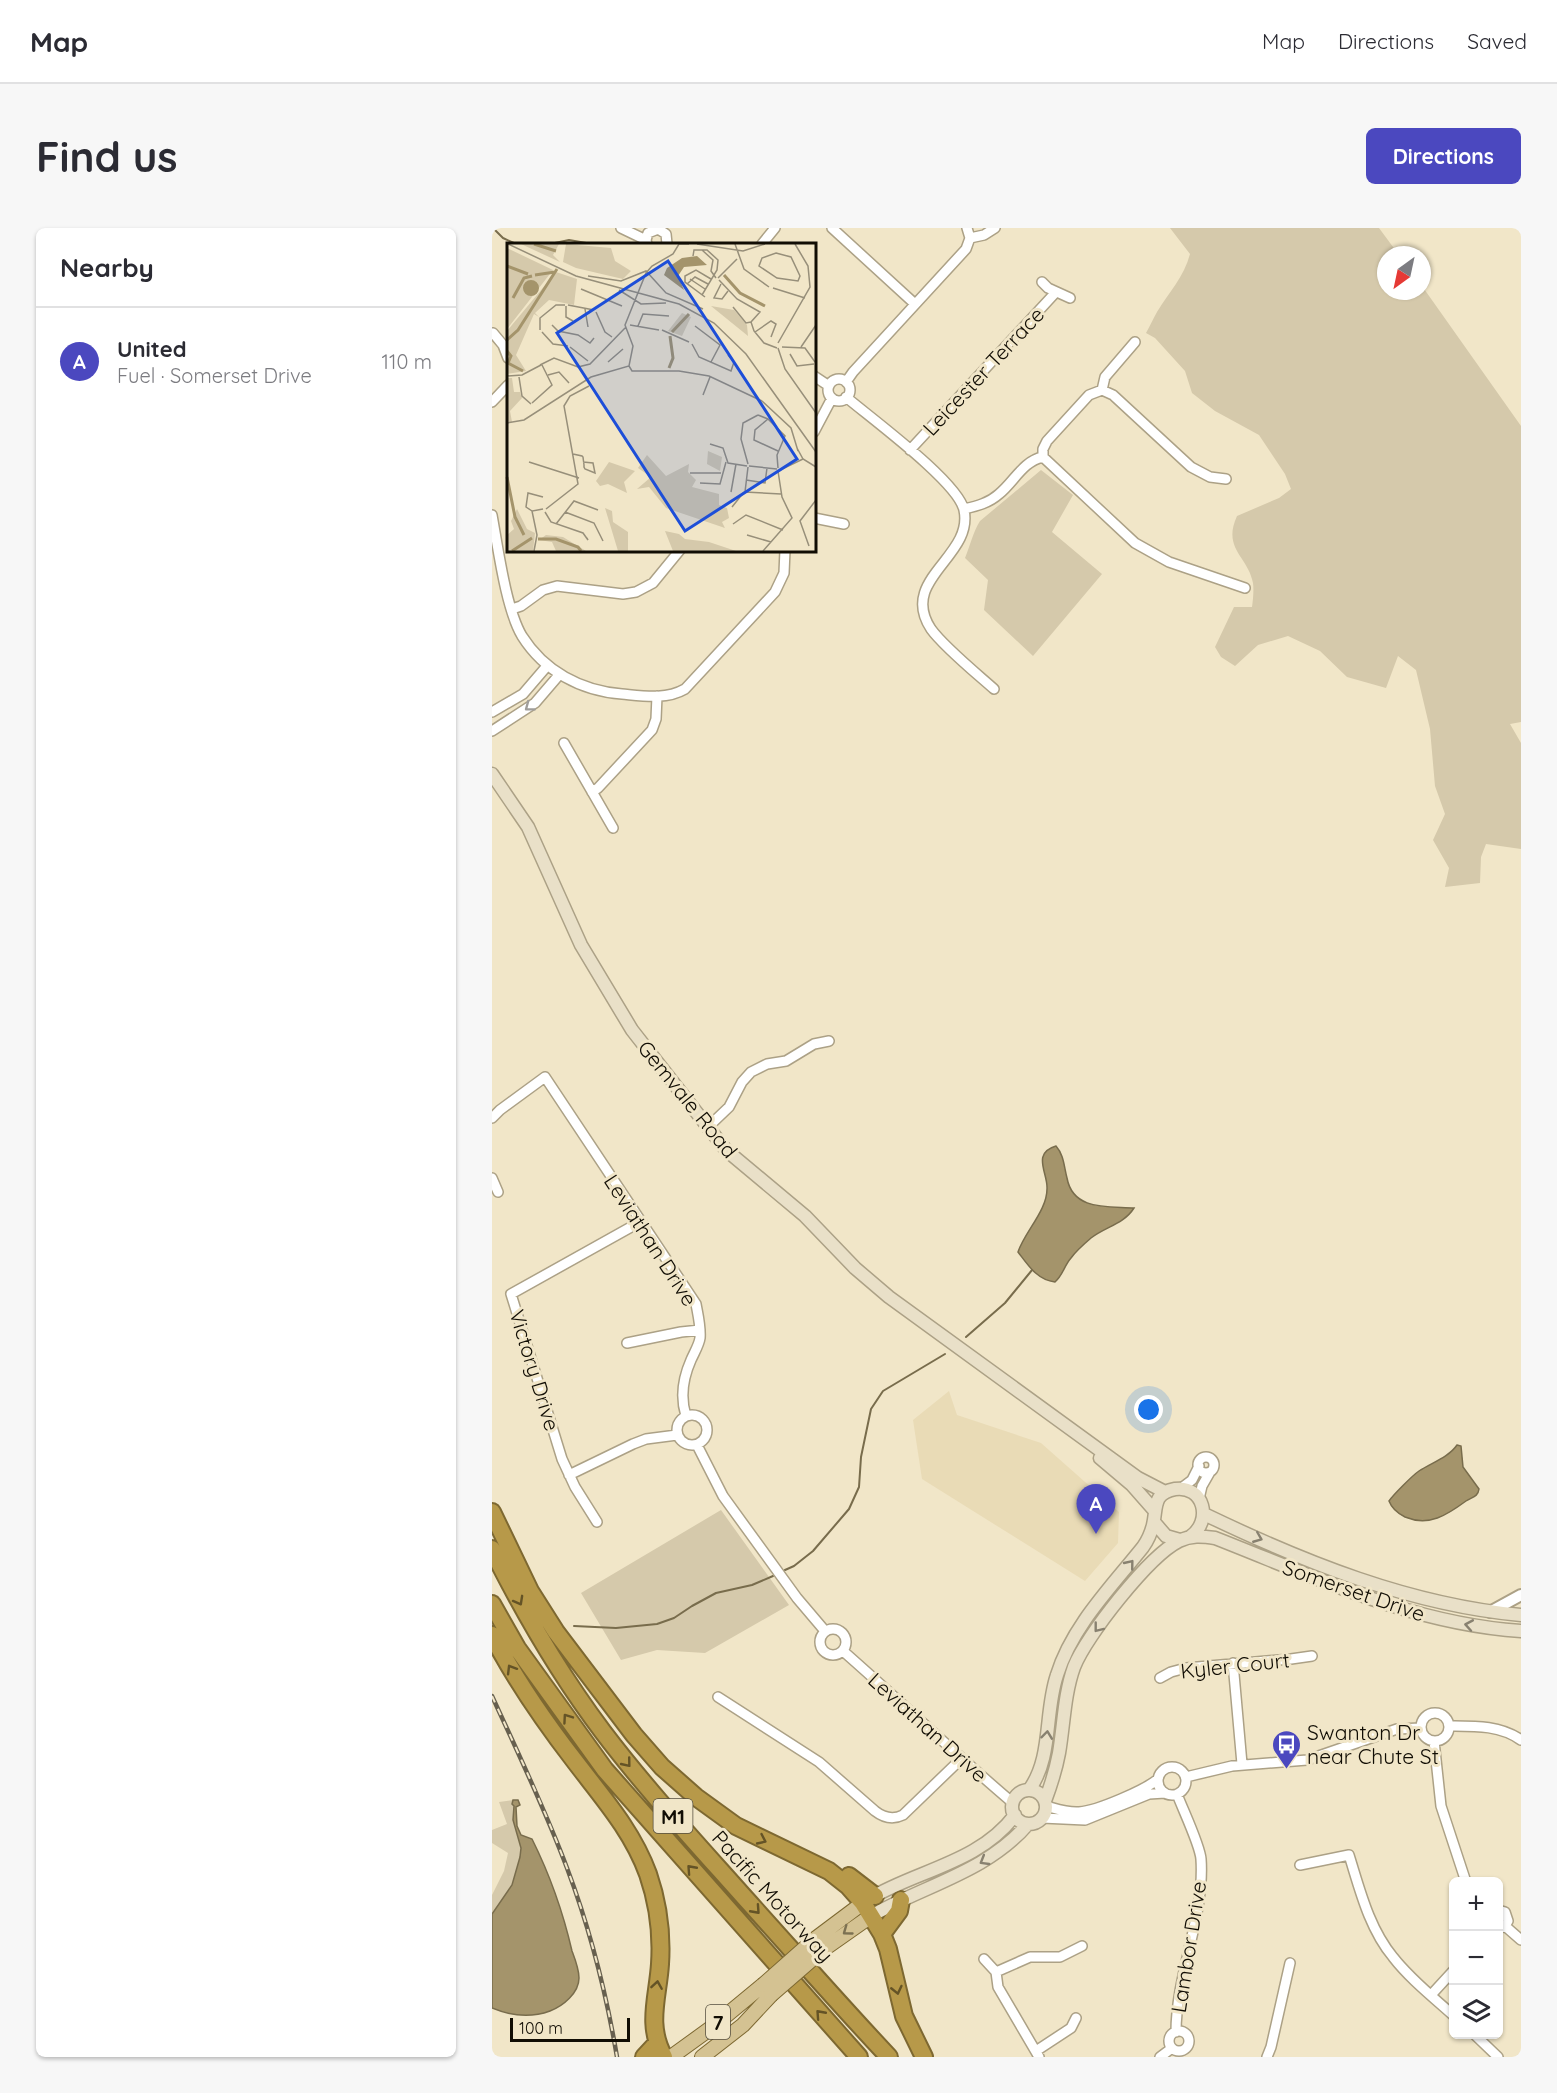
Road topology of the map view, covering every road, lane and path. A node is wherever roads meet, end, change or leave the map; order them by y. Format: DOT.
graph roads {
  1 [pos="621,228"];
  2 [pos="775,228"];
  3 [pos="832,228"];
  4 [pos="995,228"];
  5 [pos="968,233"];
  6 [pos="651,234"];
  7 [pos="667,243"];
  8 [pos="763,243"];
  9 [pos="1042,282"];
  10 [pos="1056,292"];
  11 [pos="1070,298"];
  12 [pos="915,304"];
  13 [pos="493,333"];
  14 [pos="1135,342"];
  15 [pos="506,344"];
  16 [pos="816,377"];
  17 [pos="846,382"];
  18 [pos="507,386"];
  19 [pos="829,386"];
  20 [pos="1102,390"];
  21 [pos="846,397"];
  22 [pos="832,398"];
  23 [pos="492,402"];
  24 [pos="816,428"];
  25 [pos="910,450"];
  26 [pos="1043,457"];
  27 [pos="1226,479"];
  28 [pos="964,509"];
  29 [pos="492,515"];
  30 [pos="816,518"];
  31 [pos="844,524"];
  32 [pos="679,552"];
  33 [pos="785,552"];
  34 [pos="1245,588"];
  35 [pos="512,609"];
  36 [pos="548,666"];
  37 [pos="559,675"];
  38 [pos="994,689"];
  39 [pos="657,696"];
  40 [pos="492,712"];
  41 [pos="492,731"];
  42 [pos="564,743"];
  43 [pos="492,774"];
  44 [pos="592,792"];
  45 [pos="613,828"];
  46 [pos="829,1041"];
  47 [pos="492,1119"];
  48 [pos="706,1128"];
  49 [pos="492,1178"];
  50 [pos="498,1192"];
  51 [pos="640,1222"];
  52 [pos="700,1330"];
  53 [pos="627,1343"];
  54 [pos="686,1416"];
  55 [pos="1057,1419"];
  56 [pos="677,1435"];
  57 [pos="697,1445"];
  58 [pos="1198,1466"];
  59 [pos="1210,1472"];
  60 [pos="569,1476"];
  61 [pos="1180,1489"];
  62 [pos="1166,1492"];
  63 [pos="1200,1500"];
  64 [pos="492,1512"];
  65 [pos="1204,1514"];
  66 [pos="1154,1516"];
  67 [pos="597,1522"];
  68 [pos="1185,1538"];
  69 [pos="492,1549"];
  70 [pos="1521,1595"];
  71 [pos="492,1604"];
  72 [pos="1490,1612"];
  73 [pos="1521,1615"];
  74 [pos="825,1631"];
  75 [pos="1521,1631"];
  76 [pos="492,1635"];
  77 [pos="843,1651"];
  78 [pos="1312,1656"];
  79 [pos="1233,1663"];
  80 [pos="1160,1678"];
  81 [pos="718,1697"];
  82 [pos="1449,1726"];
  83 [pos="1422,1728"];
  84 [pos="1521,1740"];
  85 [pos="1434,1741"];
  86 [pos="961,1759"];
  87 [pos="1242,1764"];
  88 [pos="1186,1777"];
  89 [pos="1158,1779"];
  90 [pos="1029,1790"];
  91 [pos="1165,1793"];
  92 [pos="1177,1794"];
  93 [pos="1045,1808"];
  94 [pos="1014,1809"];
  95 [pos="1029,1824"];
  96 [pos="1300,1865"];
  97 [pos="1465,1877"];
  98 [pos="901,1900"];
  99 [pos="870,1905"];
  100 [pos="1503,1913"];
  101 [pos="1503,1927"];
  102 [pos="1503,1929"];
  103 [pos="882,1934"];
  104 [pos="1521,1940"];
  105 [pos="1082,1946"];
  106 [pos="984,1959"];
  107 [pos="1290,1963"];
  108 [pos="996,1972"];
  109 [pos="1449,1975"];
  110 [pos="767,1990"];
  111 [pos="1431,1995"];
  112 [pos="1449,2011"];
  113 [pos="1077,2018"];
  114 [pos="1176,2032"];
  115 [pos="1479,2039"];
  116 [pos="1172,2048"];
  117 [pos="660,2050"];
  118 [pos="1187,2053"];
  119 [pos="1037,2054"];
  120 [pos="644,2057"];
  121 [pos="672,2057"];
  122 [pos="702,2057"];
  123 [pos="859,2057"];
  124 [pos="889,2057"];
  125 [pos="924,2057"];
  126 [pos="1160,2057"];
  127 [pos="1267,2057"];
  128 [pos="1498,2057"];
  1 -- 6 [label="street"];
  2 -- 8 [label="street"];
  3 -- 12 [label="street"];
  4 -- 5 [label="street"];
  5 -- 12 [label="street"];
  6 -- 7 [label="street"];
  9 -- 10 [label="street, Leicester Terrace"];
  10 -- 11 [label="street, Leicester Terrace"];
  10 -- 25 [label="street, Leicester Terrace"];
  12 -- 17 [label="street"];
  13 -- 15 [label="street"];
  14 -- 20 [label="street"];
  16 -- 19 [label="street"];
  17 -- 19 [label="street"];
  17 -- 21 [label="street"];
  18 -- 23 [label="street"];
  19 -- 22 [label="street"];
  20 -- 26 [label="street"];
  20 -- 27 [label="street"];
  21 -- 22 [label="street"];
  21 -- 25 [label="street"];
  22 -- 24 [label="street"];
  25 -- 28 [label="street"];
  26 -- 28 [label="street"];
  26 -- 34 [label="street"];
  28 -- 38 [label="street"];
  29 -- 35 [label="street"];
  30 -- 31 [label="street"];
  32 -- 35 [label="street"];
  33 -- 39 [label="street"];
  35 -- 36 [label="street"];
  36 -- 37 [label="street"];
  36 -- 40 [label="street"];
  37 -- 39 [label="street"];
  37 -- 41 [label="street, one-way"];
  39 -- 44 [label="street"];
  42 -- 44 [label="street"];
  43 -- 48 [label="main road, Gemvale Road"];
  44 -- 45 [label="street"];
  46 -- 48 [label="street"];
  47 -- 51 [label="street, Leviathan Drive"];
  48 -- 55 [label="main road, Gemvale Road"];
  49 -- 50 [label="street"];
  51 -- 52 [label="street, Leviathan Drive"];
  51 -- 60 [label="street, Victory Drive"];
  52 -- 53 [label="street"];
  52 -- 54 [label="street, Leviathan Drive"];
  54 -- 56 [label="street"];
  54 -- 57 [label="street"];
  55 -- 62 [label="main road, Gemvale Road"];
  55 -- 66 [label="main road, Gemvale Road"];
  56 -- 57 [label="street"];
  56 -- 60 [label="street"];
  57 -- 74 [label="street, Leviathan Drive"];
  58 -- 59 [label="street"];
  58 -- 59 [label="street"];
  58 -- 61 [label="street"];
  59 -- 63 [label="street"];
  60 -- 67 [label="street"];
  61 -- 62 [label="main road"];
  61 -- 63 [label="main road"];
  62 -- 66 [label="main road"];
  63 -- 65 [label="main road"];
  64 -- 99 [label="highway, one-way"];
  65 -- 68 [label="main road"];
  65 -- 72 [label="main road, Somerset Drive, one-way"];
  66 -- 68 [label="main road, Somerset Drive"];
  90 -- 66 [label="main road, one-way"];
  75 -- 68 [label="main road, Somerset Drive, one-way"];
  68 -- 93 [label="main road, one-way"];
  69 -- 124 [label="highway, Pacific Motorway / M1, one-way"];
  70 -- 72 [label="street"];
  123 -- 71 [label="highway, Pacific Motorway / M1, one-way"];
  72 -- 73 [label="main road, Somerset Drive"];
  74 -- 77 [label="street, Leviathan Drive"];
  74 -- 77 [label="street, Leviathan Drive"];
  117 -- 76 [label="highway, one-way"];
  77 -- 86 [label="street, Leviathan Drive"];
  78 -- 79 [label="street, Kyler Court"];
  79 -- 80 [label="street, Kyler Court"];
  79 -- 87 [label="street"];
  81 -- 86 [label="street"];
  82 -- 83 [label="street"];
  82 -- 84 [label="street"];
  82 -- 85 [label="street"];
  83 -- 85 [label="street"];
  83 -- 87 [label="street"];
  85 -- 97 [label="street"];
  86 -- 94 [label="street, Leviathan Drive"];
  87 -- 88 [label="street"];
  88 -- 89 [label="street"];
  88 -- 92 [label="street"];
  89 -- 91 [label="street"];
  89 -- 93 [label="street"];
  90 -- 93 [label="main road"];
  90 -- 94 [label="main road"];
  91 -- 92 [label="street"];
  91 -- 93 [label="street"];
  92 -- 114 [label="street, Lambor Drive"];
  93 -- 95 [label="main road"];
  94 -- 95 [label="main road"];
  94 -- 99 [label="main road"];
  95 -- 98 [label="main road, one-way"];
  96 -- 111 [label="street"];
  98 -- 99 [label="main road"];
  98 -- 103 [label="highway"];
  99 -- 103 [label="highway"];
  99 -- 110 [label="main road, 7, bridge"];
  100 -- 101 [label="street"];
  102 -- 104 [label="street"];
  103 -- 125 [label="highway, one-way"];
  105 -- 108 [label="street"];
  106 -- 108 [label="street"];
  107 -- 127 [label="street"];
  108 -- 119 [label="street"];
  109 -- 111 [label="street"];
  110 -- 121 [label="main road, 7"];
  110 -- 122 [label="main road, 7"];
  111 -- 112 [label="street"];
  113 -- 119 [label="street"];
  114 -- 116 [label="street, Lambor Drive"];
  114 -- 118 [label="street, Lambor Drive"];
  115 -- 128 [label="street"];
  116 -- 118 [label="street, Lambor Drive"];
  116 -- 126 [label="street"];
  117 -- 120 [label="highway"];
}
